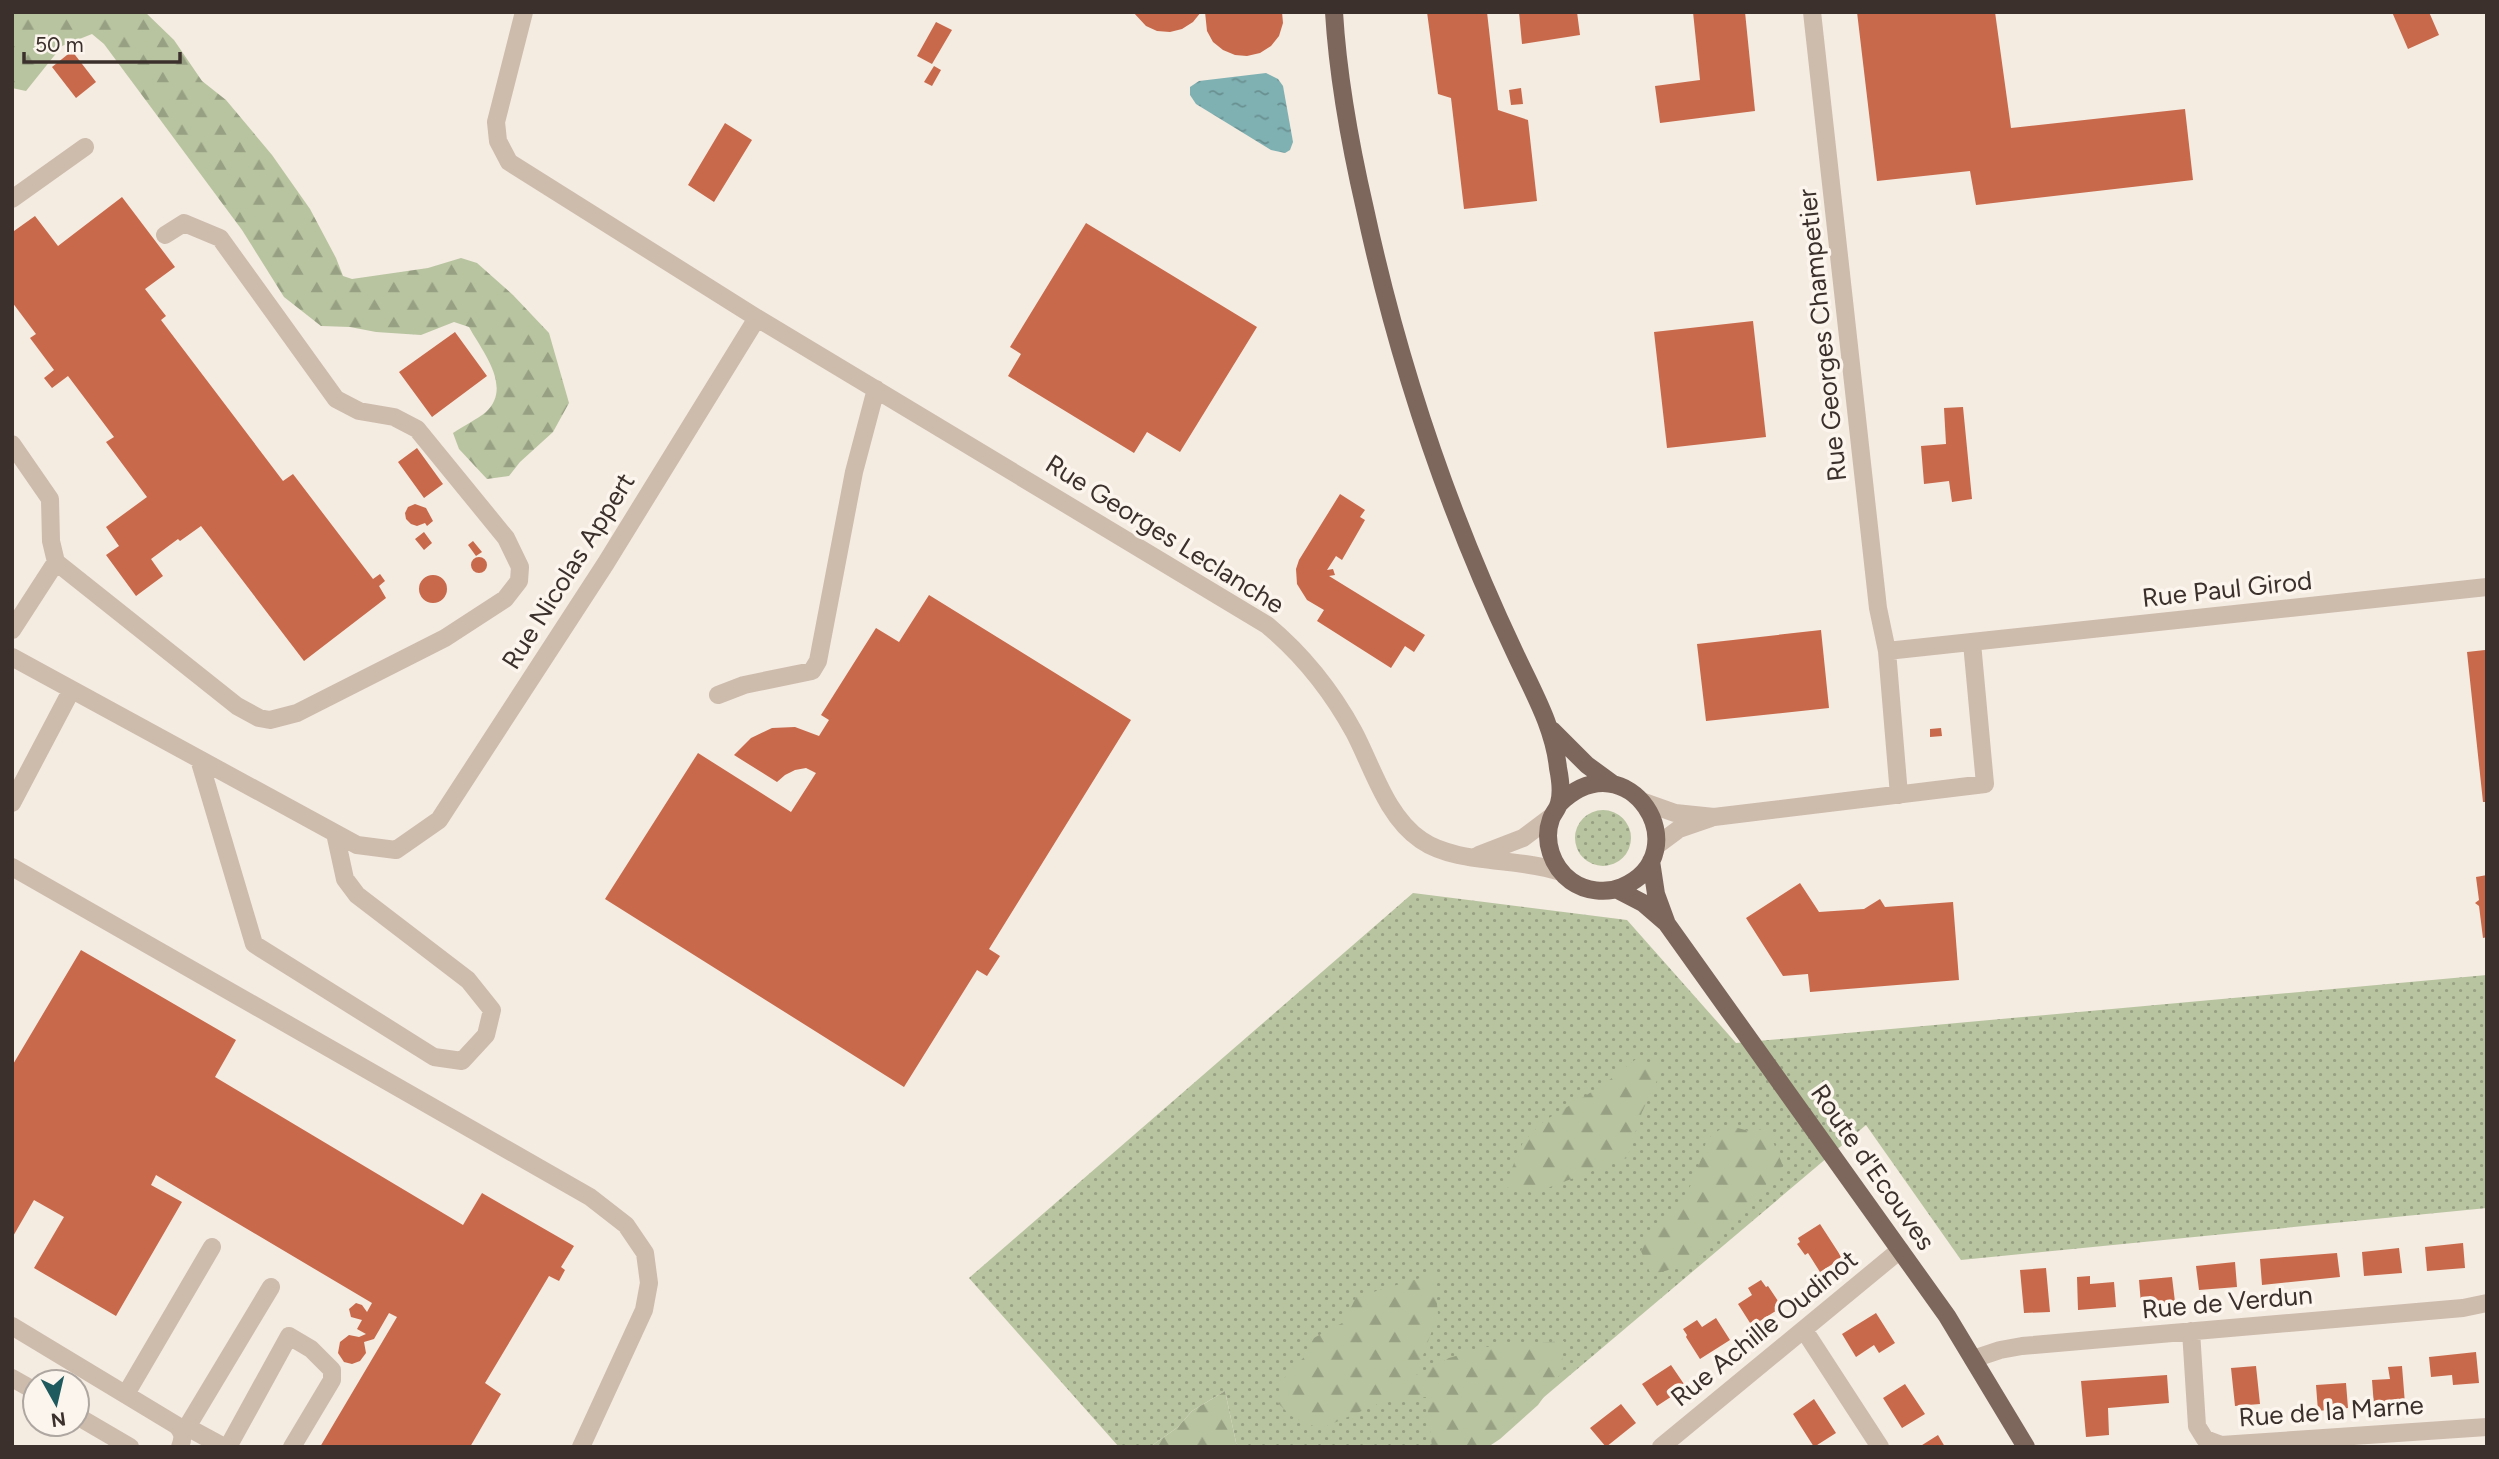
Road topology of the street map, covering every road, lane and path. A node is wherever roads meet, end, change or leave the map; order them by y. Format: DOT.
graph roads {
  1 [pos="524,12"];
  2 [pos="1334,12"];
  3 [pos="1812,12"];
  4 [pos="85,146"];
  5 [pos="12,199"];
  6 [pos="165,235"];
  7 [pos="757,318"];
  8 [pos="876,389"];
  9 [pos="12,444"];
  10 [pos="56,562"];
  11 [pos="2487,587"];
  12 [pos="12,630"];
  13 [pos="1972,643"];
  14 [pos="1886,651"];
  15 [pos="12,657"];
  16 [pos="71,691"];
  17 [pos="718,695"];
  18 [pos="1549,727"];
  19 [pos="198,759"];
  20 [pos="1613,784"];
  21 [pos="1899,795"];
  22 [pos="1644,802"];
  23 [pos="12,803"];
  24 [pos="1555,810"];
  25 [pos="1714,817"];
  26 [pos="335,833"];
  27 [pos="1653,853"];
  28 [pos="1476,857"];
  29 [pos="12,867"];
  30 [pos="1561,872"];
  31 [pos="1616,889"];
  32 [pos="1667,924"];
  33 [pos="212,1247"];
  34 [pos="1900,1250"];
  35 [pos="271,1287"];
  36 [pos="2487,1303"];
  37 [pos="12,1325"];
  38 [pos="1804,1330"];
  39 [pos="2191,1331"];
  40 [pos="1973,1359"];
  41 [pos="126,1394"];
  42 [pos="91,1424"];
  43 [pos="2487,1427"];
  44 [pos="183,1435"];
  45 [pos="130,1447"];
  46 [pos="226,1447"];
  47 [pos="292,1447"];
  48 [pos="581,1447"];
  49 [pos="1661,1447"];
  50 [pos="1880,1447"];
  51 [pos="2026,1447"];
  1 -- 7 [label="street"];
  2 -- 18 [label="main road"];
  3 -- 14 [label="street, Rue Georges Champetier"];
  4 -- 5 [label="street"];
  6 -- 10 [label="street"];
  7 -- 8 [label="street, Rue Georges Leclanche"];
  7 -- 26 [label="street, Rue Nicolas Appert"];
  8 -- 17 [label="street"];
  8 -- 28 [label="street, Rue Georges Leclanche"];
  9 -- 10 [label="street"];
  10 -- 12 [label="street"];
  11 -- 13 [label="street, Rue Paul Girod"];
  13 -- 14 [label="street"];
  13 -- 21 [label="street"];
  14 -- 21 [label="street, Rue Georges Champetier"];
  15 -- 16 [label="street, Rue Nicolas Appert"];
  16 -- 19 [label="street, Rue Nicolas Appert"];
  16 -- 23 [label="street"];
  18 -- 20 [label="main road"];
  18 -- 24 [label="main road"];
  19 -- 26 [label="street, Rue Nicolas Appert"];
  19 -- 26 [label="street"];
  20 -- 22 [label="main road"];
  20 -- 24 [label="main road"];
  21 -- 25 [label="street"];
  22 -- 25 [label="street"];
  22 -- 27 [label="main road"];
  24 -- 28 [label="street"];
  24 -- 30 [label="main road"];
  25 -- 27 [label="street"];
  27 -- 31 [label="main road"];
  27 -- 32 [label="main road"];
  28 -- 30 [label="street, Rue Georges Leclanche"];
  29 -- 48 [label="street"];
  30 -- 31 [label="main road"];
  31 -- 32 [label="main road"];
  32 -- 34 [label="main road, Route d'Ecouves"];
  33 -- 41 [label="street"];
  34 -- 38 [label="street, Rue Achille Oudinot"];
  34 -- 40 [label="main road, Route d'Ecouves"];
  35 -- 44 [label="street"];
  36 -- 39 [label="street, Rue de Verdun"];
  37 -- 41 [label="street"];
  38 -- 49 [label="street, Rue Achille Oudinot"];
  38 -- 50 [label="street"];
  39 -- 40 [label="street, Rue de Verdun"];
  39 -- 43 [label="street, Rue de la Marne"];
  40 -- 51 [label="main road, Route d'Ecouves"];
  41 -- 44 [label="street"];
  42 -- 45 [label="street"];
  44 -- 46 [label="street"];
  46 -- 47 [label="street"];
}
